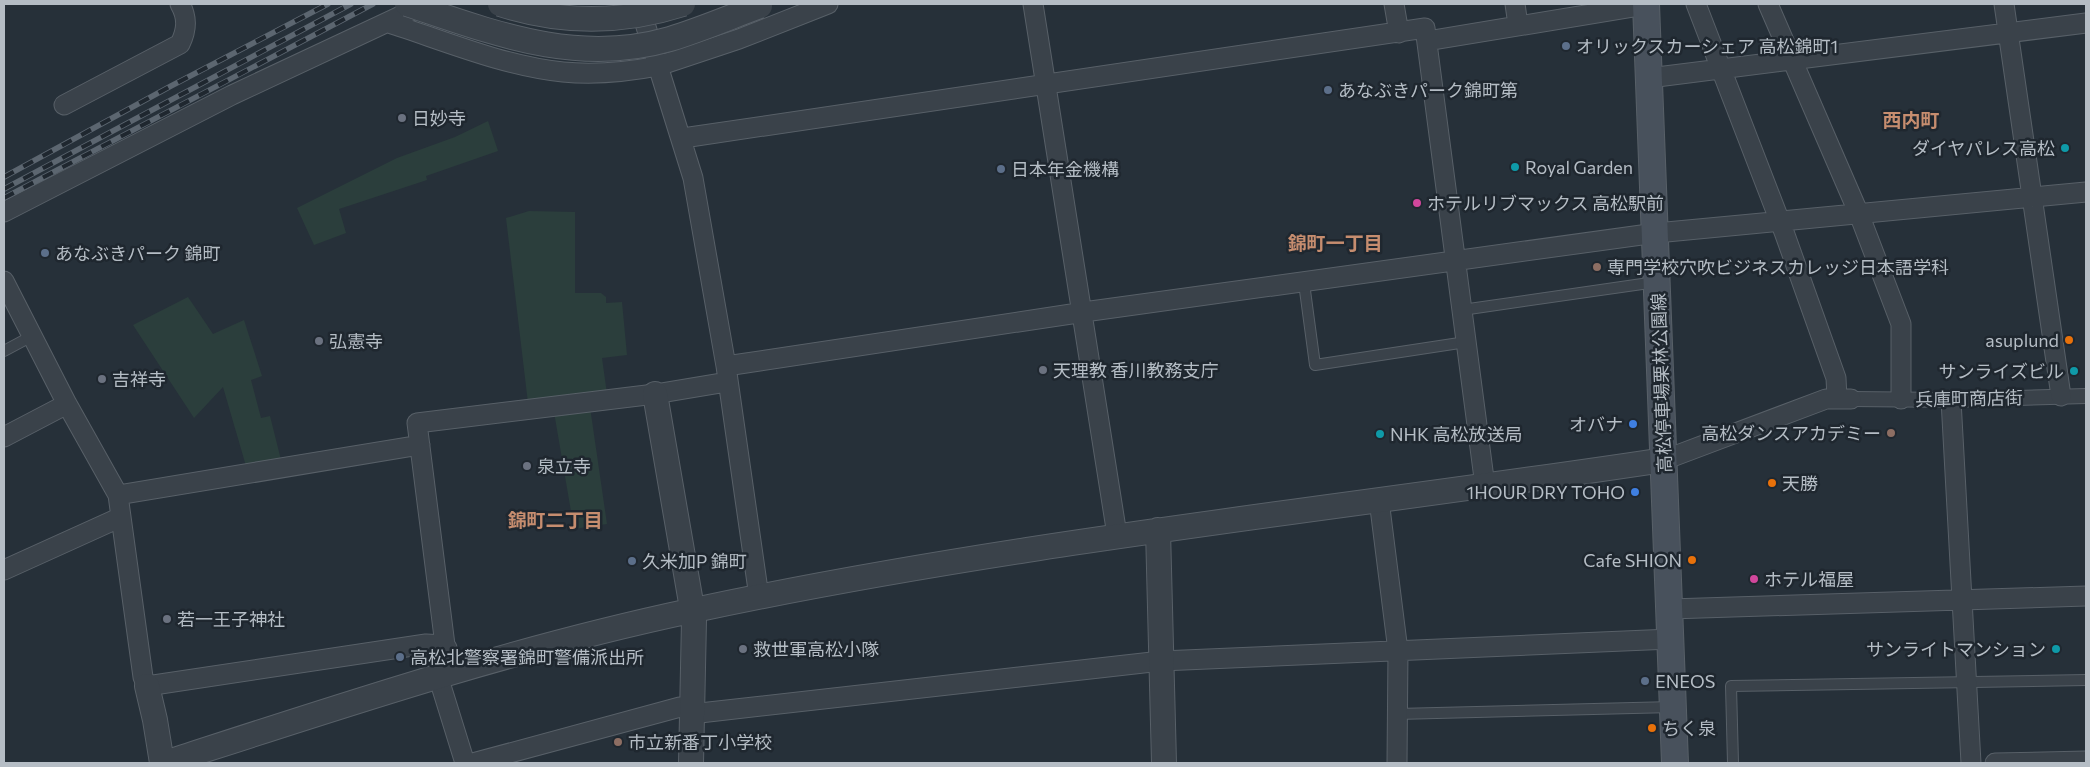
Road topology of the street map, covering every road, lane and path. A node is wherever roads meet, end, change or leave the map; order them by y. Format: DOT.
graph roads {
  1 [pos="180,4"];
  2 [pos="407,4"];
  3 [pos="426,4"];
  4 [pos="500,4"];
  5 [pos="639,4"];
  6 [pos="683,4"];
  7 [pos="828,4"];
  8 [pos="1033,4"];
  9 [pos="1394,4"];
  10 [pos="1515,4"];
  11 [pos="1646,4"];
  12 [pos="1696,4"];
  13 [pos="1768,4"];
  14 [pos="2004,4"];
  15 [pos="763,5"];
  16 [pos="389,23"];
  17 [pos="2086,23"];
  18 [pos="1518,25"];
  19 [pos="2009,32"];
  20 [pos="1399,33"];
  21 [pos="1427,41"];
  22 [pos="1792,61"];
  23 [pos="658,66"];
  24 [pos="1721,70"];
  25 [pos="1649,78"];
  26 [pos="1046,85"];
  27 [pos="64,105"];
  28 [pos="682,138"];
  29 [pos="2086,192"];
  30 [pos="2034,197"];
  31 [pos="4,212"];
  32 [pos="1859,214"];
  33 [pos="1780,222"];
  34 [pos="1656,233"];
  35 [pos="1455,261"];
  36 [pos="4,282"];
  37 [pos="1657,282"];
  38 [pos="1304,283"];
  39 [pos="1462,310"];
  40 [pos="1084,312"];
  41 [pos="32,336"];
  42 [pos="1466,342"];
  43 [pos="4,351"];
  44 [pos="727,374"];
  45 [pos="655,394"];
  46 [pos="2061,396"];
  47 [pos="2086,396"];
  48 [pos="1844,398"];
  49 [pos="1901,400"];
  50 [pos="1951,400"];
  51 [pos="67,404"];
  52 [pos="4,437"];
  53 [pos="420,445"];
  54 [pos="1664,460"];
  55 [pos="1485,486"];
  56 [pos="118,495"];
  57 [pos="1379,500"];
  58 [pos="121,517"];
  59 [pos="1158,530"];
  60 [pos="1117,536"];
  61 [pos="4,570"];
  62 [pos="2086,596"];
  63 [pos="760,598"];
  64 [pos="1962,599"];
  65 [pos="1670,609"];
  66 [pos="692,611"];
  67 [pos="1671,640"];
  68 [pos="445,645"];
  69 [pos="1398,651"];
  70 [pos="1161,660"];
  71 [pos="444,674"];
  72 [pos="2086,680"];
  73 [pos="1966,682"];
  74 [pos="147,686"];
  75 [pos="1673,707"];
  76 [pos="692,710"];
  77 [pos="1397,714"];
  78 [pos="2086,761"];
  79 [pos="163,763"];
  80 [pos="465,763"];
  81 [pos="473,763"];
  82 [pos="691,763"];
  83 [pos="1164,763"];
  84 [pos="1397,763"];
  85 [pos="1675,763"];
  86 [pos="1733,763"];
  87 [pos="1971,763"];
  88 [pos="1995,763"];
  1 -- 27 [label="street"];
  2 -- 15 [label="street, bridge"];
  3 -- 16 [label="street"];
  4 -- 6 [label="street, bridge"];
  5 -- 23 [label="street"];
  7 -- 23 [label="street"];
  8 -- 26 [label="street"];
  9 -- 20 [label="street"];
  10 -- 18 [label="street"];
  11 -- 18 [label="street"];
  11 -- 25 [label="main road, 高松停車場栗林公園線"];
  12 -- 24 [label="street"];
  13 -- 22 [label="street"];
  14 -- 19 [label="street"];
  16 -- 23 [label="street"];
  16 -- 31 [label="street"];
  17 -- 19 [label="street"];
  18 -- 21 [label="street"];
  19 -- 22 [label="street"];
  19 -- 30 [label="street"];
  20 -- 21 [label="street"];
  20 -- 26 [label="street"];
  21 -- 35 [label="street"];
  22 -- 24 [label="street"];
  22 -- 32 [label="street"];
  23 -- 28 [label="street"];
  24 -- 25 [label="street"];
  24 -- 33 [label="street"];
  25 -- 34 [label="main road, 高松停車場栗林公園線"];
  26 -- 28 [label="street"];
  26 -- 40 [label="street"];
  28 -- 44 [label="street"];
  29 -- 30 [label="street"];
  30 -- 32 [label="street"];
  30 -- 46 [label="street"];
  32 -- 33 [label="street"];
  32 -- 49 [label="street"];
  33 -- 34 [label="street"];
  33 -- 48 [label="street"];
  34 -- 35 [label="street"];
  34 -- 37 [label="main road, 高松停車場栗林公園線"];
  35 -- 38 [label="street"];
  35 -- 39 [label="street"];
  36 -- 41 [label="street"];
  37 -- 39 [label="lane"];
  37 -- 54 [label="main road, 高松停車場栗林公園線"];
  38 -- 40 [label="street"];
  38 -- 42 [label="lane"];
  39 -- 42 [label="street"];
  40 -- 44 [label="street"];
  40 -- 60 [label="street"];
  41 -- 43 [label="lane"];
  41 -- 51 [label="street"];
  42 -- 55 [label="street"];
  44 -- 45 [label="street"];
  44 -- 63 [label="street"];
  45 -- 53 [label="street"];
  45 -- 66 [label="street"];
  46 -- 47 [label="street, 兵庫町商店街"];
  46 -- 50 [label="street, 兵庫町商店街"];
  48 -- 49 [label="street, 兵庫町商店街"];
  48 -- 54 [label="street"];
  49 -- 50 [label="street, 兵庫町商店街"];
  50 -- 64 [label="street"];
  51 -- 52 [label="street"];
  51 -- 56 [label="street"];
  53 -- 56 [label="street"];
  53 -- 68 [label="street"];
  54 -- 55 [label="street"];
  54 -- 65 [label="main road, 高松停車場栗林公園線"];
  55 -- 57 [label="street"];
  56 -- 58 [label="street"];
  57 -- 59 [label="street"];
  57 -- 69 [label="street"];
  58 -- 61 [label="street"];
  58 -- 74 [label="street"];
  59 -- 60 [label="street"];
  59 -- 70 [label="street"];
  60 -- 63 [label="street"];
  62 -- 64 [label="street"];
  63 -- 66 [label="street"];
  64 -- 65 [label="street"];
  64 -- 73 [label="street"];
  65 -- 67 [label="main road, 高松停車場栗林公園線"];
  66 -- 71 [label="street"];
  66 -- 76 [label="street"];
  67 -- 69 [label="street"];
  67 -- 75 [label="main road, 高松停車場栗林公園線"];
  68 -- 71 [label="street"];
  68 -- 74 [label="street"];
  69 -- 70 [label="street"];
  69 -- 77 [label="street"];
  70 -- 76 [label="street"];
  70 -- 83 [label="street"];
  71 -- 79 [label="street"];
  71 -- 80 [label="street"];
  72 -- 73 [label="lane"];
  73 -- 86 [label="lane"];
  73 -- 87 [label="street"];
  74 -- 79 [label="street"];
  75 -- 77 [label="lane"];
  75 -- 85 [label="main road, 高松停車場栗林公園線"];
  76 -- 81 [label="street"];
  76 -- 82 [label="street"];
  77 -- 84 [label="street"];
  78 -- 88 [label="street"];
}
